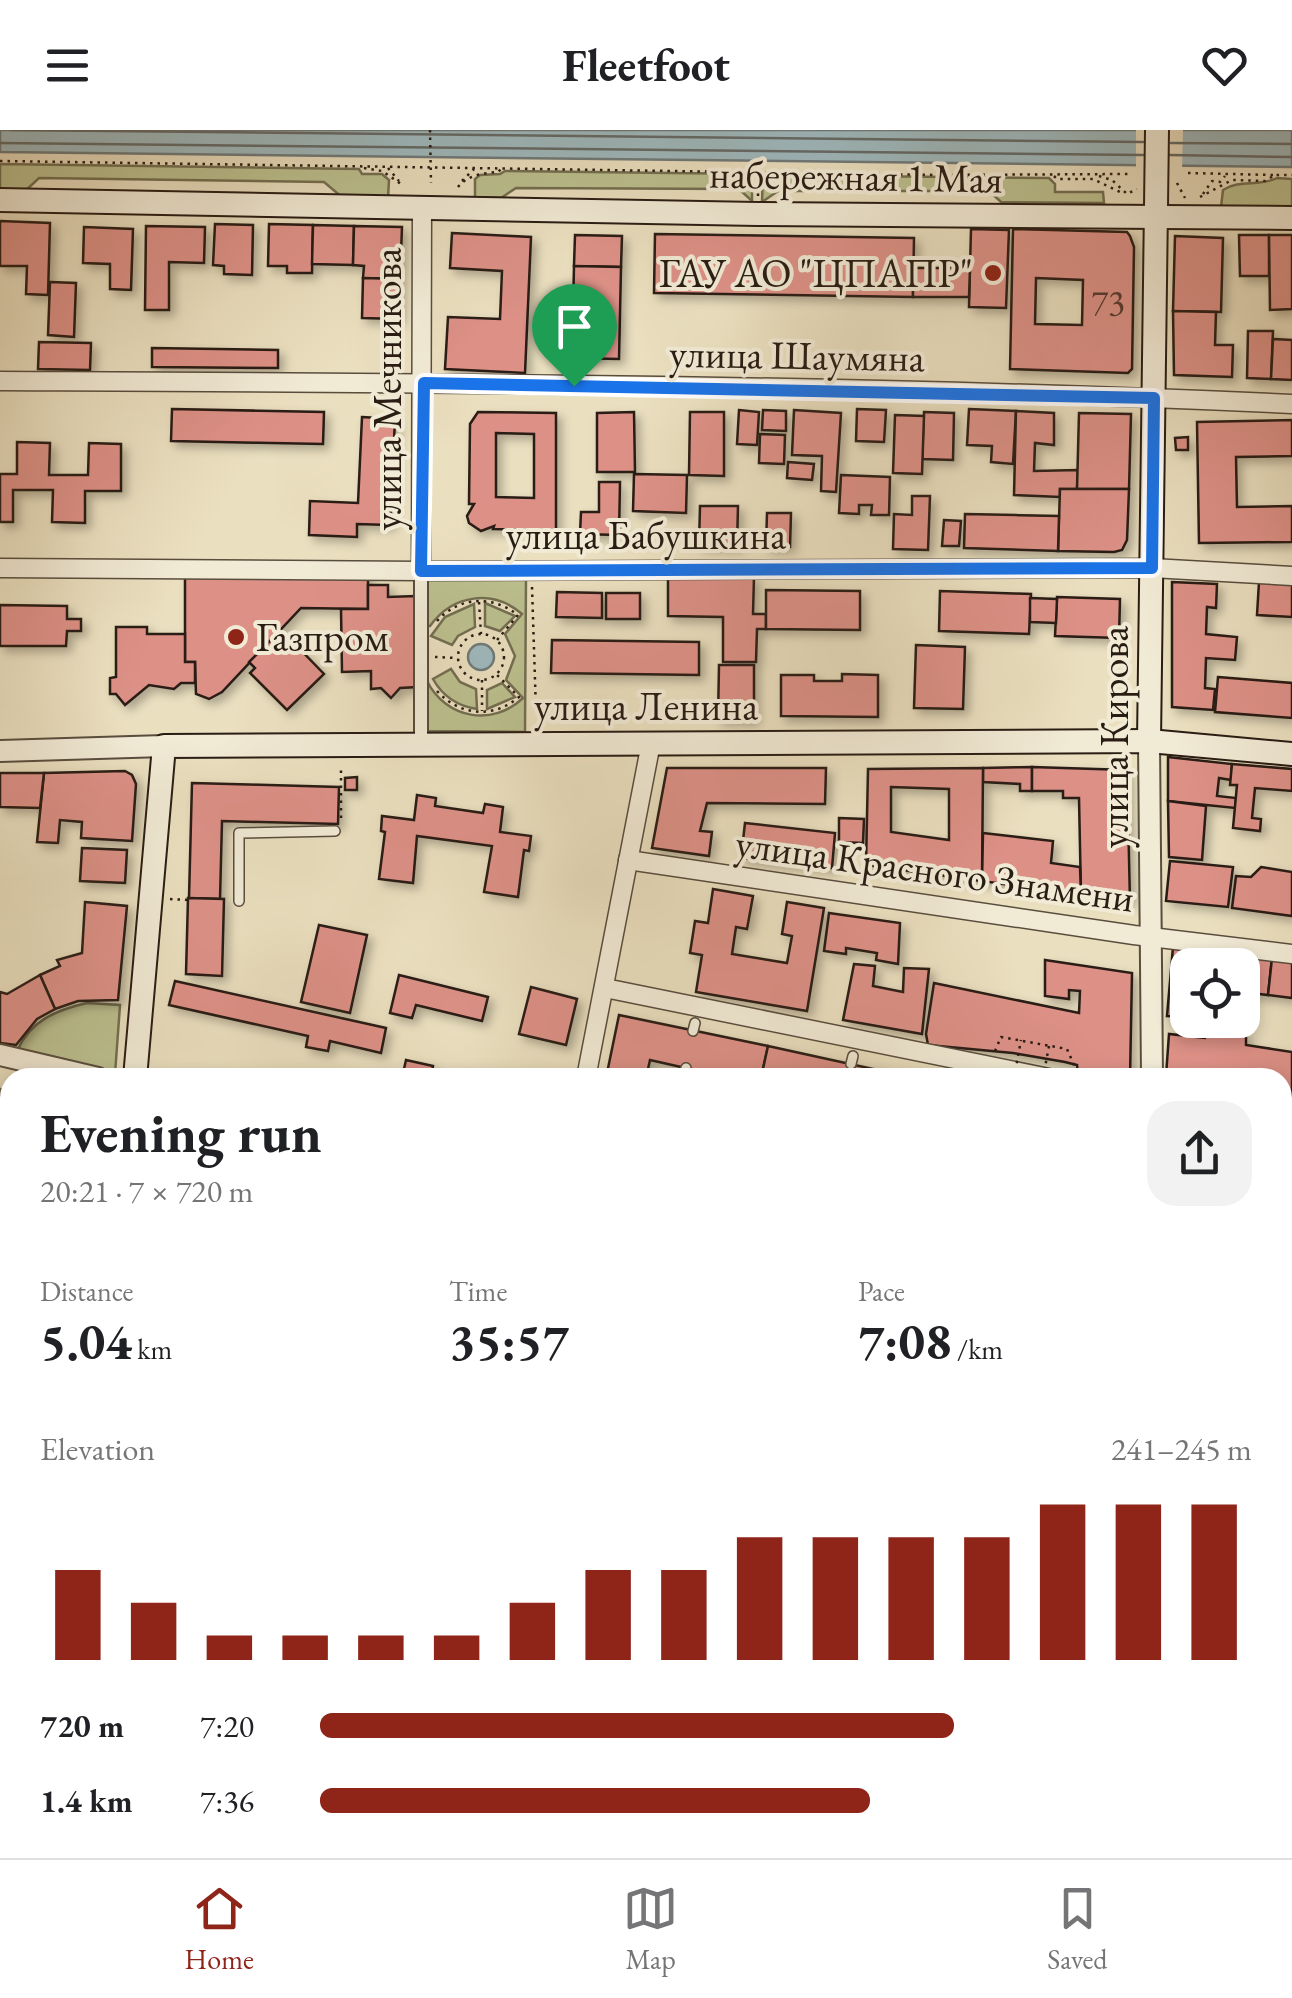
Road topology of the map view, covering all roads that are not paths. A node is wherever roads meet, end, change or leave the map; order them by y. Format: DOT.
graph roads {
  1 [pos="1157,130"];
  2 [pos="0,200"];
  3 [pos="417,201"];
  4 [pos="1157,216"];
  5 [pos="1292,218"];
  6 [pos="0,381"];
  7 [pos="424,383"];
  8 [pos="1154,398"];
  9 [pos="1292,404"];
  10 [pos="0,568"];
  11 [pos="1152,568"];
  12 [pos="421,571"];
  13 [pos="1292,576"];
  14 [pos="421,736"];
  15 [pos="1149,741"];
  16 [pos="652,744"];
  17 [pos="164,746"];
  18 [pos="0,752"];
  19 [pos="1292,754"];
  20 [pos="335,831"];
  21 [pos="628,860"];
  22 [pos="239,901"];
  23 [pos="1152,938"];
  24 [pos="1292,954"];
  25 [pos="605,988"];
  26 [pos="0,1055"];
  27 [pos="55,1068"];
  28 [pos="136,1068"];
  29 [pos="588,1068"];
  30 [pos="997,1068"];
  31 [pos="1152,1068"];
  1 -- 4 [label="main road, улица Кирова"];
  2 -- 3 [label="main road, набережная 1 Мая"];
  3 -- 4 [label="main road, набережная 1 Мая"];
  3 -- 7 [label="street, улица Мечникова"];
  4 -- 5 [label="main road, набережная 1 Мая"];
  4 -- 8 [label="main road, улица Кирова"];
  6 -- 7 [label="street, улица Шаумяна"];
  7 -- 8 [label="street, улица Шаумяна"];
  7 -- 12 [label="street, улица Мечникова"];
  8 -- 9 [label="street, улица Шаумяна"];
  8 -- 11 [label="main road, улица Кирова"];
  10 -- 12 [label="street, улица Бабушкина"];
  11 -- 12 [label="street, улица Бабушкина"];
  11 -- 13 [label="street, улица Бабушкина"];
  11 -- 15 [label="main road, улица Кирова"];
  12 -- 14 [label="street"];
  15 -- 16 [label="main road, улица Ленина"];
  15 -- 19 [label="main road, улица Ленина"];
  15 -- 23 [label="street, улица Кирова"];
  16 -- 17 [label="main road, улица Ленина"];
  16 -- 21 [label="street"];
  17 -- 18 [label="street, улица Ленина"];
  17 -- 28 [label="main road"];
  20 -- 22 [label="lane"];
  21 -- 23 [label="street, улица Красного Знамени"];
  21 -- 25 [label="street"];
  23 -- 24 [label="street, улица Красного Знамени"];
  23 -- 31 [label="street, улица Кирова"];
  25 -- 29 [label="street"];
  25 -- 30 [label="street"];
  26 -- 27 [label="street"];
}
